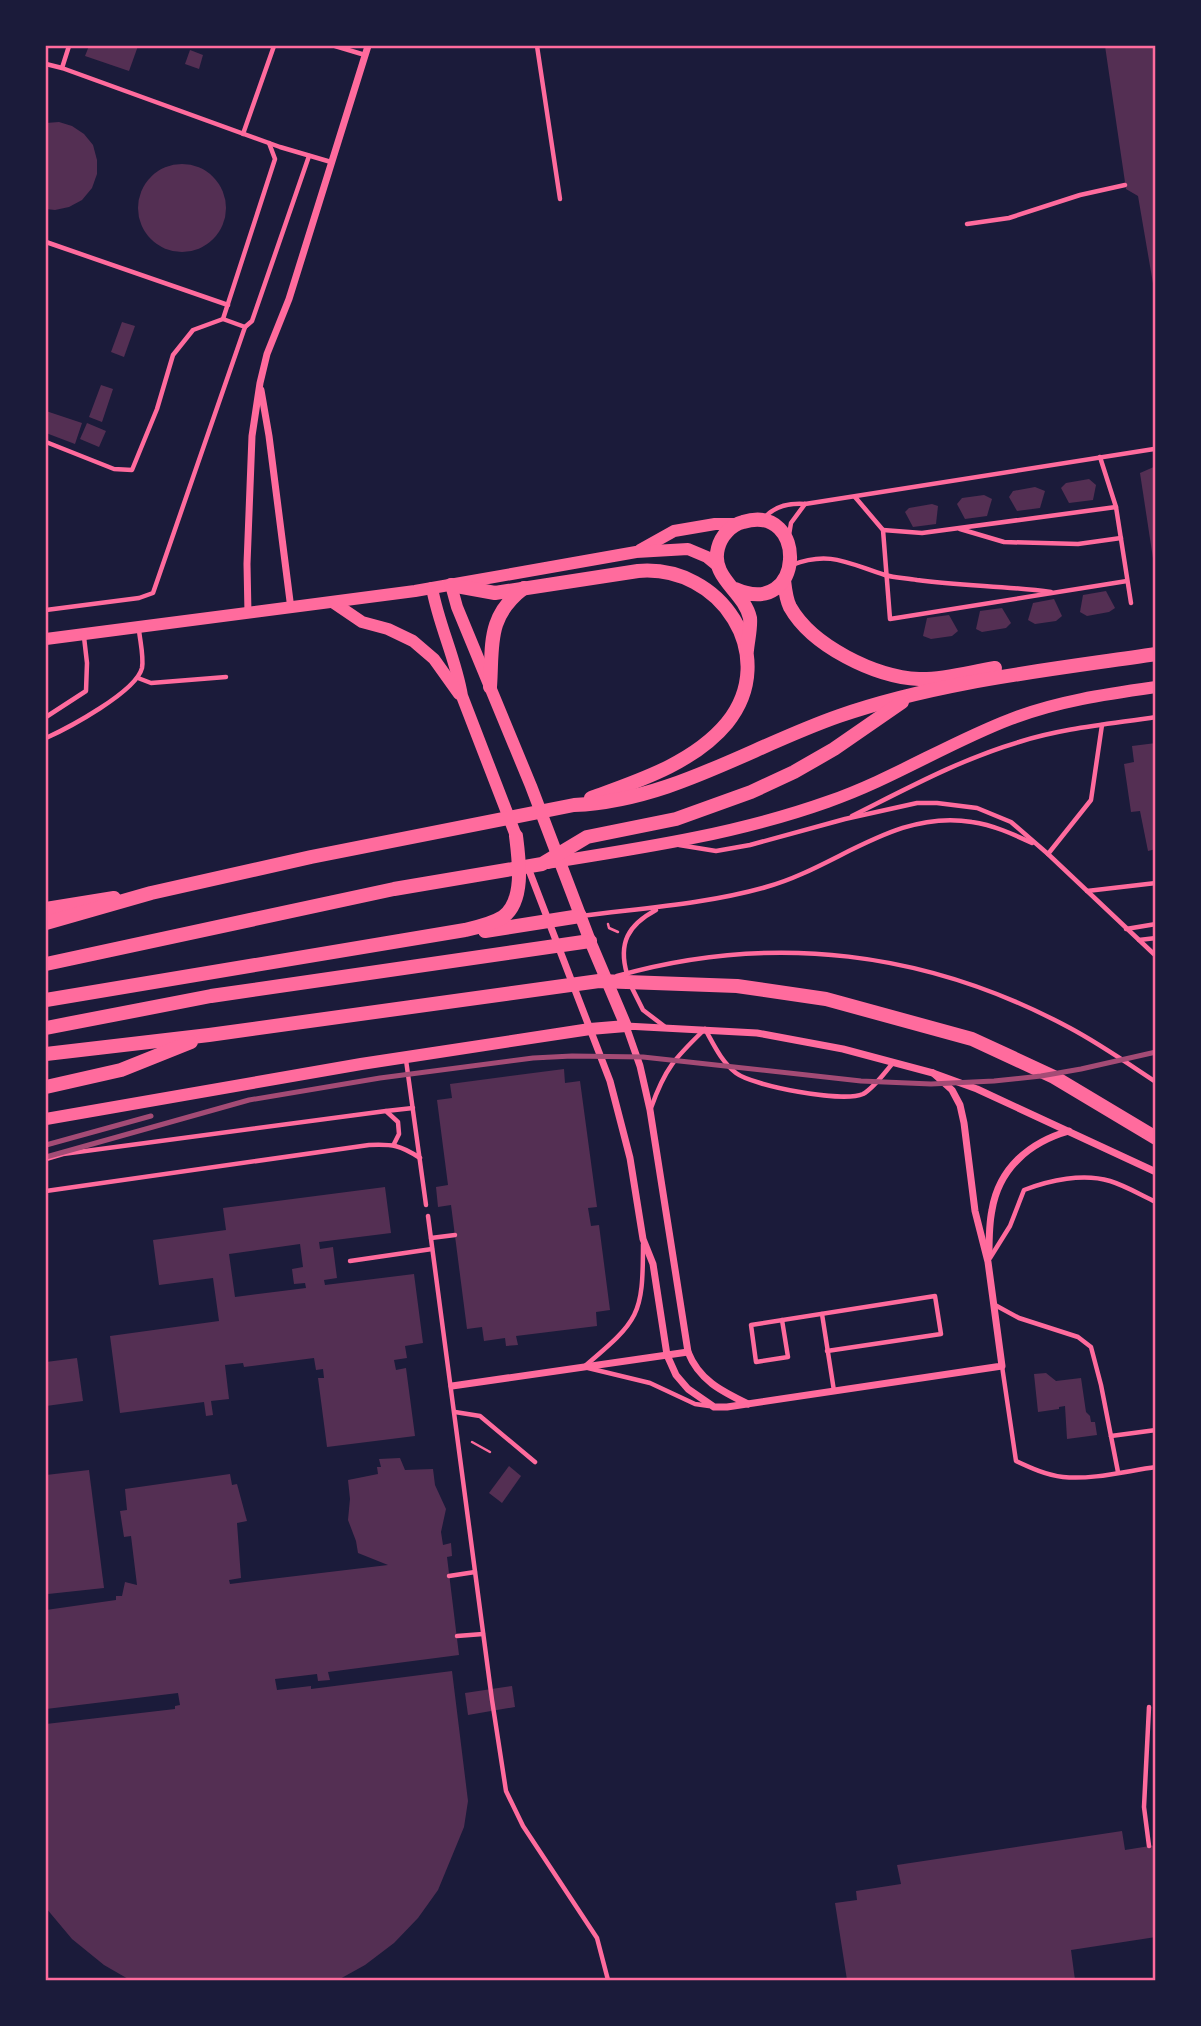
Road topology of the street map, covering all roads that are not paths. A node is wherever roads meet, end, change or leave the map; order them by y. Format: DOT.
graph roads {
  1 [pos="69,46"];
  2 [pos="274,46"];
  3 [pos="335,46"];
  4 [pos="369,46"];
  5 [pos="537,46"];
  6 [pos="365,55"];
  7 [pos="46,64"];
  8 [pos="62,68"];
  9 [pos="243,134"];
  10 [pos="269,144"];
  11 [pos="309,156"];
  12 [pos="331,162"];
  13 [pos="1125,184"];
  14 [pos="560,199"];
  15 [pos="967,225"];
  16 [pos="46,242"];
  17 [pos="228,305"];
  18 [pos="223,318"];
  19 [pos="245,327"];
  20 [pos="260,383"];
  21 [pos="46,442"];
  22 [pos="1154,449"];
  23 [pos="1100,457"];
  24 [pos="854,496"];
  25 [pos="805,504"];
  26 [pos="1116,507"];
  27 [pos="762,521"];
  28 [pos="736,524"];
  29 [pos="955,528"];
  30 [pos="883,530"];
  31 [pos="1121,538"];
  32 [pos="789,543"];
  33 [pos="636,552"];
  34 [pos="791,565"];
  35 [pos="718,566"];
  36 [pos="886,576"];
  37 [pos="784,580"];
  38 [pos="1127,581"];
  39 [pos="451,585"];
  40 [pos="432,588"];
  41 [pos="524,588"];
  42 [pos="735,589"];
  43 [pos="1056,593"];
  44 [pos="334,603"];
  45 [pos="1130,603"];
  46 [pos="291,609"];
  47 [pos="46,610"];
  48 [pos="248,614"];
  49 [pos="138,625"];
  50 [pos="83,633"];
  51 [pos="46,639"];
  52 [pos="746,654"];
  53 [pos="1156,654"];
  54 [pos="226,677"];
  55 [pos="138,678"];
  56 [pos="490,687"];
  57 [pos="1156,687"];
  58 [pos="462,696"];
  59 [pos="46,717"];
  60 [pos="1156,717"];
  61 [pos="1102,725"];
  62 [pos="46,738"];
  63 [pos="574,805"];
  64 [pos="845,819"];
  65 [pos="516,836"];
  66 [pos="670,844"];
  67 [pos="1036,844"];
  68 [pos="1048,854"];
  69 [pos="542,863"];
  70 [pos="1156,883"];
  71 [pos="1086,891"];
  72 [pos="150,893"];
  73 [pos="659,908"];
  74 [pos="46,909"];
  75 [pos="580,916"];
  76 [pos="548,921"];
  77 [pos="46,923"];
  78 [pos="1156,925"];
  79 [pos="1126,929"];
  80 [pos="465,930"];
  81 [pos="1156,938"];
  82 [pos="1138,940"];
  83 [pos="590,941"];
  84 [pos="558,946"];
  85 [pos="1156,948"];
  86 [pos="1148,949"];
  87 [pos="1156,956"];
  88 [pos="46,964"];
  89 [pos="598,981"];
  90 [pos="46,1000"];
  91 [pos="626,1026"];
  92 [pos="665,1027"];
  93 [pos="46,1028"];
  94 [pos="705,1028"];
  95 [pos="590,1029"];
  96 [pos="209,1035"];
  97 [pos="46,1054"];
  98 [pos="406,1057"];
  99 [pos="894,1062"];
  100 [pos="933,1073"];
  101 [pos="1156,1082"];
  102 [pos="46,1087"];
  103 [pos="413,1108"];
  104 [pos="650,1110"];
  105 [pos="386,1111"];
  106 [pos="46,1119"];
  107 [pos="1069,1131"];
  108 [pos="1156,1138"];
  109 [pos="394,1144"];
  110 [pos="420,1158"];
  111 [pos="46,1159"];
  112 [pos="1156,1172"];
  113 [pos="46,1191"];
  114 [pos="1156,1202"];
  115 [pos="426,1205"];
  116 [pos="428,1216"];
  117 [pos="455,1236"];
  118 [pos="431,1238"];
  119 [pos="643,1239"];
  120 [pos="432,1249"];
  121 [pos="350,1261"];
  122 [pos="988,1262"];
  123 [pos="994,1304"];
  124 [pos="822,1314"];
  125 [pos="782,1320"];
  126 [pos="827,1351"];
  127 [pos="688,1352"];
  128 [pos="667,1355"];
  129 [pos="1002,1366"];
  130 [pos="584,1367"];
  131 [pos="452,1386"];
  132 [pos="834,1391"];
  133 [pos="748,1404"];
  134 [pos="714,1407"];
  135 [pos="455,1412"];
  136 [pos="1156,1430"];
  137 [pos="1111,1436"];
  138 [pos="535,1462"];
  139 [pos="1156,1467"];
  140 [pos="1118,1472"];
  141 [pos="475,1572"];
  142 [pos="449,1576"];
  143 [pos="483,1634"];
  144 [pos="457,1636"];
  145 [pos="1149,1707"];
  146 [pos="1149,1846"];
  147 [pos="608,1980"];
  1 -- 8 [label="lane"];
  2 -- 9 [label="lane"];
  3 -- 6 [label="lane"];
  4 -- 6 [label="street"];
  5 -- 14 [label="lane"];
  6 -- 12 [label="street"];
  7 -- 8 [label="lane"];
  8 -- 9 [label="lane"];
  9 -- 10 [label="lane"];
  10 -- 11 [label="lane"];
  10 -- 17 [label="lane"];
  11 -- 12 [label="lane"];
  11 -- 19 [label="lane"];
  12 -- 20 [label="street"];
  13 -- 15 [label="lane"];
  16 -- 17 [label="lane"];
  17 -- 18 [label="lane"];
  18 -- 19 [label="lane"];
  18 -- 21 [label="lane"];
  19 -- 47 [label="lane"];
  20 -- 46 [label="street"];
  20 -- 48 [label="street"];
  22 -- 23 [label="lane"];
  23 -- 24 [label="lane"];
  23 -- 26 [label="lane"];
  24 -- 25 [label="lane"];
  24 -- 30 [label="lane"];
  25 -- 27 [label="lane"];
  25 -- 32 [label="lane"];
  26 -- 29 [label="lane"];
  26 -- 31 [label="lane"];
  27 -- 28 [label="main road"];
  27 -- 32 [label="main road"];
  28 -- 33 [label="street"];
  28 -- 35 [label="main road"];
  29 -- 30 [label="lane"];
  29 -- 31 [label="lane"];
  30 -- 36 [label="lane"];
  31 -- 38 [label="lane"];
  32 -- 34 [label="main road"];
  33 -- 35 [label="street"];
  33 -- 39 [label="street"];
  34 -- 36 [label="lane"];
  34 -- 37 [label="main road"];
  35 -- 42 [label="main road"];
  36 -- 43 [label="lane"];
  36 -- 43 [label="lane"];
  37 -- 42 [label="main road"];
  37 -- 69 [label="main road"];
  38 -- 43 [label="lane"];
  38 -- 45 [label="lane"];
  39 -- 40 [label="street"];
  39 -- 41 [label="main road"];
  39 -- 56 [label="street"];
  40 -- 44 [label="street"];
  40 -- 58 [label="street"];
  41 -- 52 [label="main road"];
  41 -- 56 [label="main road"];
  42 -- 52 [label="main road"];
  44 -- 46 [label="street"];
  44 -- 58 [label="street"];
  46 -- 48 [label="street"];
  48 -- 49 [label="street"];
  49 -- 50 [label="street"];
  49 -- 55 [label="lane"];
  50 -- 51 [label="street"];
  50 -- 59 [label="lane"];
  52 -- 63 [label="main road"];
  53 -- 63 [label="main road"];
  54 -- 55 [label="lane"];
  55 -- 62 [label="lane"];
  56 -- 75 [label="street"];
  57 -- 66 [label="street"];
  58 -- 65 [label="street"];
  60 -- 61 [label="lane"];
  61 -- 64 [label="lane"];
  61 -- 68 [label="lane"];
  63 -- 72 [label="main road"];
  64 -- 66 [label="lane"];
  64 -- 67 [label="lane"];
  65 -- 76 [label="street"];
  65 -- 80 [label="main road"];
  66 -- 69 [label="street"];
  67 -- 68 [label="lane"];
  67 -- 73 [label="lane"];
  68 -- 71 [label="lane"];
  69 -- 88 [label="main road"];
  70 -- 71 [label="lane"];
  71 -- 79 [label="lane"];
  72 -- 74 [label="main road"];
  72 -- 77 [label="main road"];
  73 -- 75 [label="lane"];
  73 -- 92 [label="lane"];
  75 -- 76 [label="main road"];
  75 -- 83 [label="street"];
  76 -- 80 [label="main road"];
  76 -- 84 [label="street"];
  78 -- 79 [label="lane"];
  79 -- 82 [label="lane"];
  80 -- 90 [label="main road"];
  81 -- 82 [label="lane"];
  82 -- 86 [label="lane"];
  83 -- 84 [label="main road"];
  83 -- 91 [label="street"];
  84 -- 93 [label="main road"];
  84 -- 95 [label="street"];
  85 -- 86 [label="lane"];
  86 -- 87 [label="lane"];
  89 -- 96 [label="main road"];
  89 -- 101 [label="lane"];
  89 -- 108 [label="main road"];
  91 -- 92 [label="street"];
  91 -- 95 [label="street"];
  91 -- 104 [label="street"];
  92 -- 94 [label="street"];
  94 -- 99 [label="street"];
  94 -- 99 [label="lane"];
  94 -- 104 [label="lane"];
  95 -- 98 [label="street"];
  95 -- 119 [label="street"];
  96 -- 97 [label="main road"];
  96 -- 102 [label="main road"];
  98 -- 103 [label="lane"];
  98 -- 106 [label="street"];
  99 -- 100 [label="street"];
  100 -- 107 [label="street"];
  100 -- 122 [label="street"];
  103 -- 105 [label="lane"];
  103 -- 110 [label="lane"];
  104 -- 127 [label="street"];
  105 -- 109 [label="lane"];
  105 -- 111 [label="lane"];
  107 -- 112 [label="street"];
  107 -- 122 [label="street"];
  109 -- 110 [label="lane"];
  109 -- 113 [label="lane"];
  110 -- 115 [label="lane"];
  114 -- 122 [label="lane"];
  116 -- 118 [label="lane"];
  117 -- 118 [label="lane"];
  118 -- 120 [label="lane"];
  119 -- 128 [label="street"];
  119 -- 130 [label="lane"];
  120 -- 121 [label="lane"];
  120 -- 131 [label="lane"];
  122 -- 123 [label="street"];
  123 -- 129 [label="street"];
  123 -- 137 [label="lane"];
  124 -- 125 [label="lane"];
  124 -- 126 [label="lane"];
  124 -- 126 [label="lane"];
  125 -- 125 [label="lane"];
  126 -- 132 [label="lane"];
  127 -- 128 [label="street"];
  127 -- 133 [label="street"];
  128 -- 130 [label="street"];
  128 -- 134 [label="street"];
  129 -- 132 [label="street"];
  129 -- 140 [label="lane"];
  130 -- 131 [label="street"];
  130 -- 134 [label="lane"];
  131 -- 135 [label="lane"];
  132 -- 133 [label="street"];
  133 -- 134 [label="street"];
  135 -- 138 [label="lane"];
  135 -- 141 [label="lane"];
  136 -- 137 [label="lane"];
  137 -- 140 [label="lane"];
  139 -- 140 [label="lane"];
  141 -- 142 [label="lane"];
  141 -- 143 [label="lane"];
  143 -- 144 [label="lane"];
  143 -- 147 [label="lane"];
  145 -- 146 [label="lane"];
}
